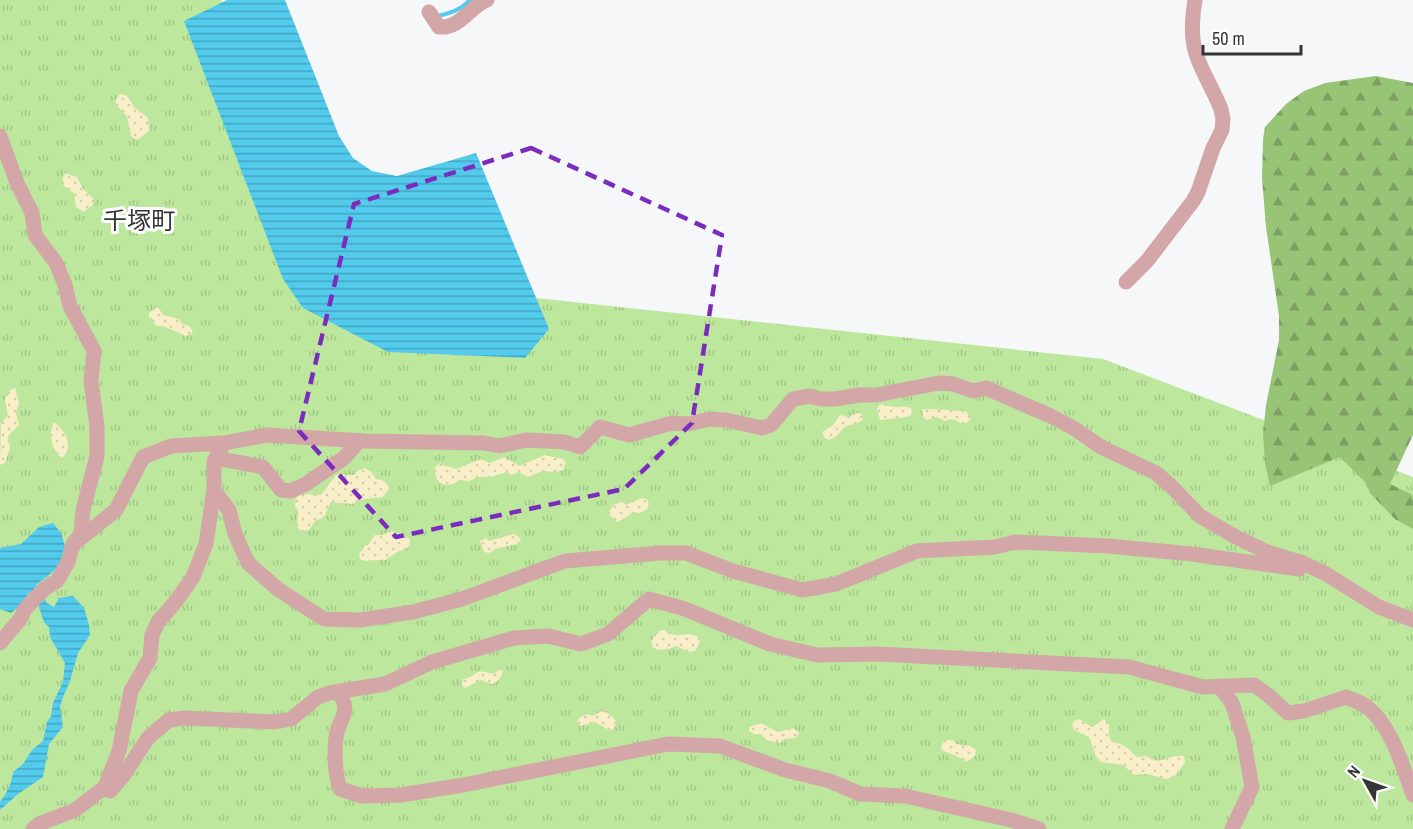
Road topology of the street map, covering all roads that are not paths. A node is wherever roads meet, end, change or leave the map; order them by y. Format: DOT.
graph roads {
  1 [pos="487,0"];
  2 [pos="1195,0"];
  3 [pos="432,17"];
  4 [pos="0,136"];
  5 [pos="1126,282"];
  6 [pos="359,441"];
  7 [pos="224,443"];
  8 [pos="216,458"];
  9 [pos="214,491"];
  10 [pos="73,544"];
  11 [pos="1320,571"];
  12 [pos="1413,620"];
  13 [pos="0,643"];
  14 [pos="1218,686"];
  15 [pos="338,692"];
  16 [pos="105,787"];
  17 [pos="1413,795"];
  18 [pos="33,829"];
  19 [pos="1039,829"];
  20 [pos="1232,829"];
  1 -- 3 [label="street"];
  2 -- 5 [label="street"];
  4 -- 10 [label="street"];
  6 -- 7 [label="street"];
  6 -- 8 [label="street"];
  6 -- 11 [label="street"];
  7 -- 8 [label="street"];
  7 -- 10 [label="street"];
  8 -- 9 [label="street"];
  9 -- 11 [label="street"];
  9 -- 16 [label="street"];
  10 -- 13 [label="street"];
  11 -- 12 [label="street"];
  14 -- 15 [label="street"];
  14 -- 17 [label="street"];
  14 -- 20 [label="street"];
  15 -- 16 [label="street"];
  15 -- 19 [label="street"];
  16 -- 18 [label="street"];
}
